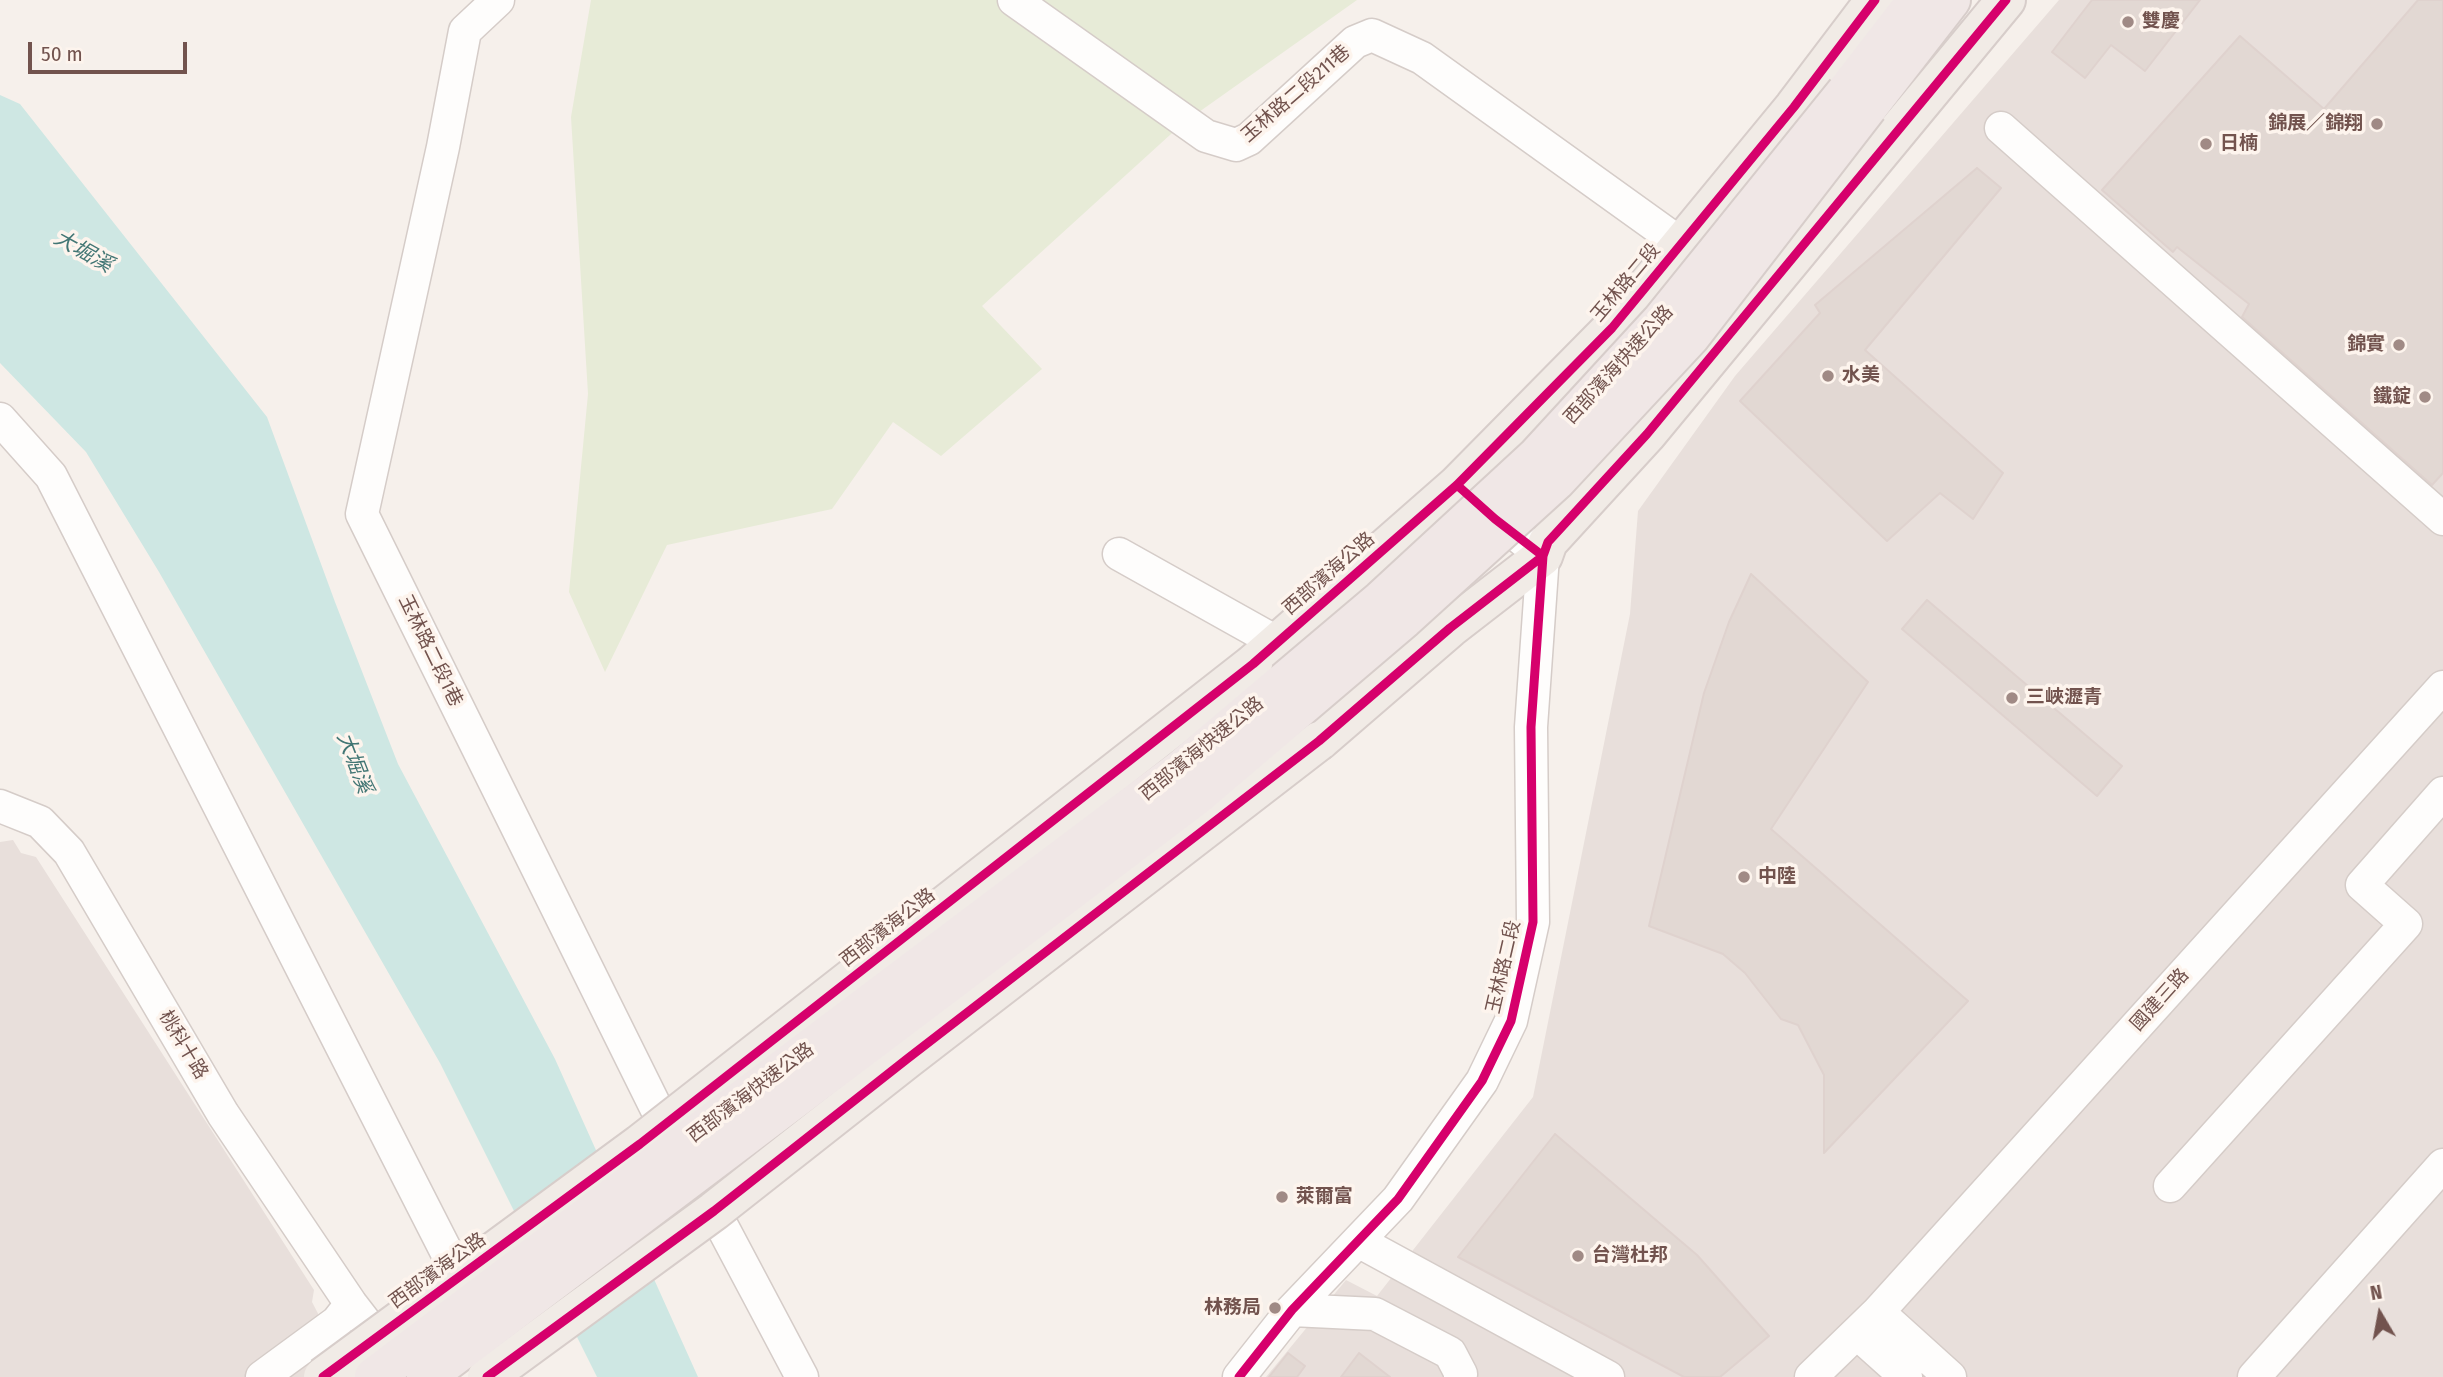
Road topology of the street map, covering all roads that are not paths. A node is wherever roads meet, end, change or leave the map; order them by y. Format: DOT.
graph roads {
  1 [pos="498,0"];
  2 [pos="1014,0"];
  3 [pos="1875,0"];
  4 [pos="1917,0"];
  5 [pos="1951,0"];
  6 [pos="2006,0"];
  7 [pos="1857,99"];
  8 [pos="2001,128"];
  9 [pos="1681,244"];
  10 [pos="0,419"];
  11 [pos="1457,485"];
  12 [pos="1495,519"];
  13 [pos="2443,519"];
  14 [pos="1119,554"];
  15 [pos="1544,556"];
  16 [pos="1306,617"];
  17 [pos="1266,653"];
  18 [pos="2443,687"];
  19 [pos="2443,793"];
  20 [pos="0,806"];
  21 [pos="665,1126"];
  22 [pos="2443,1165"];
  23 [pos="2170,1186"];
  24 [pos="714,1211"];
  25 [pos="1358,1241"];
  26 [pos="1292,1310"];
  27 [pos="344,1313"];
  28 [pos="1868,1323"];
  29 [pos="262,1377"];
  30 [pos="323,1377"];
  31 [pos="374,1377"];
  32 [pos="408,1377"];
  33 [pos="426,1377"];
  34 [pos="487,1377"];
  35 [pos="510,1377"];
  36 [pos="802,1377"];
  37 [pos="1239,1377"];
  38 [pos="1460,1377"];
  39 [pos="1608,1377"];
  40 [pos="1811,1377"];
  41 [pos="1906,1377"];
  42 [pos="1950,1377"];
  43 [pos="2254,1377"];
  1 -- 21 [label="street, 玉林路二段1巷"];
  2 -- 9 [label="street, 玉林路二段211巷"];
  3 -- 9 [label="main road, 玉林路二段"];
  4 -- 7 [label="highway, 西部濱海快速公路"];
  5 -- 7 [label="highway, 西部濱海快速公路"];
  6 -- 15 [label="main road, 玉林路二段"];
  7 -- 31 [label="highway, 西部濱海快速公路, bridge"];
  7 -- 33 [label="highway, 西部濱海快速公路, bridge"];
  8 -- 13 [label="street"];
  9 -- 11 [label="main road, 玉林路二段"];
  10 -- 35 [label="street"];
  11 -- 12 [label="street"];
  11 -- 16 [label="main road, 西部濱海公路"];
  12 -- 15 [label="street"];
  12 -- 16 [label="street"];
  14 -- 17 [label="street"];
  15 -- 24 [label="main road, bridge"];
  15 -- 25 [label="street, 玉林路二段"];
  16 -- 17 [label="main road, 西部濱海公路"];
  17 -- 21 [label="main road, 西部濱海公路, bridge"];
  18 -- 28 [label="street, 國建三路"];
  19 -- 23 [label="street"];
  20 -- 27 [label="street, 桃科十路"];
  21 -- 30 [label="main road, 西部濱海公路, bridge"];
  22 -- 43 [label="street"];
  24 -- 34 [label="main road, bridge"];
  24 -- 36 [label="street"];
  25 -- 26 [label="street, 玉林路二段"];
  25 -- 39 [label="street"];
  26 -- 37 [label="street, 玉林路二段"];
  26 -- 38 [label="street"];
  27 -- 29 [label="street"];
  27 -- 31 [label="street"];
  27 -- 32 [label="street"];
  28 -- 40 [label="street, 國建三路"];
  28 -- 41 [label="street"];
  28 -- 42 [label="street"];
}
